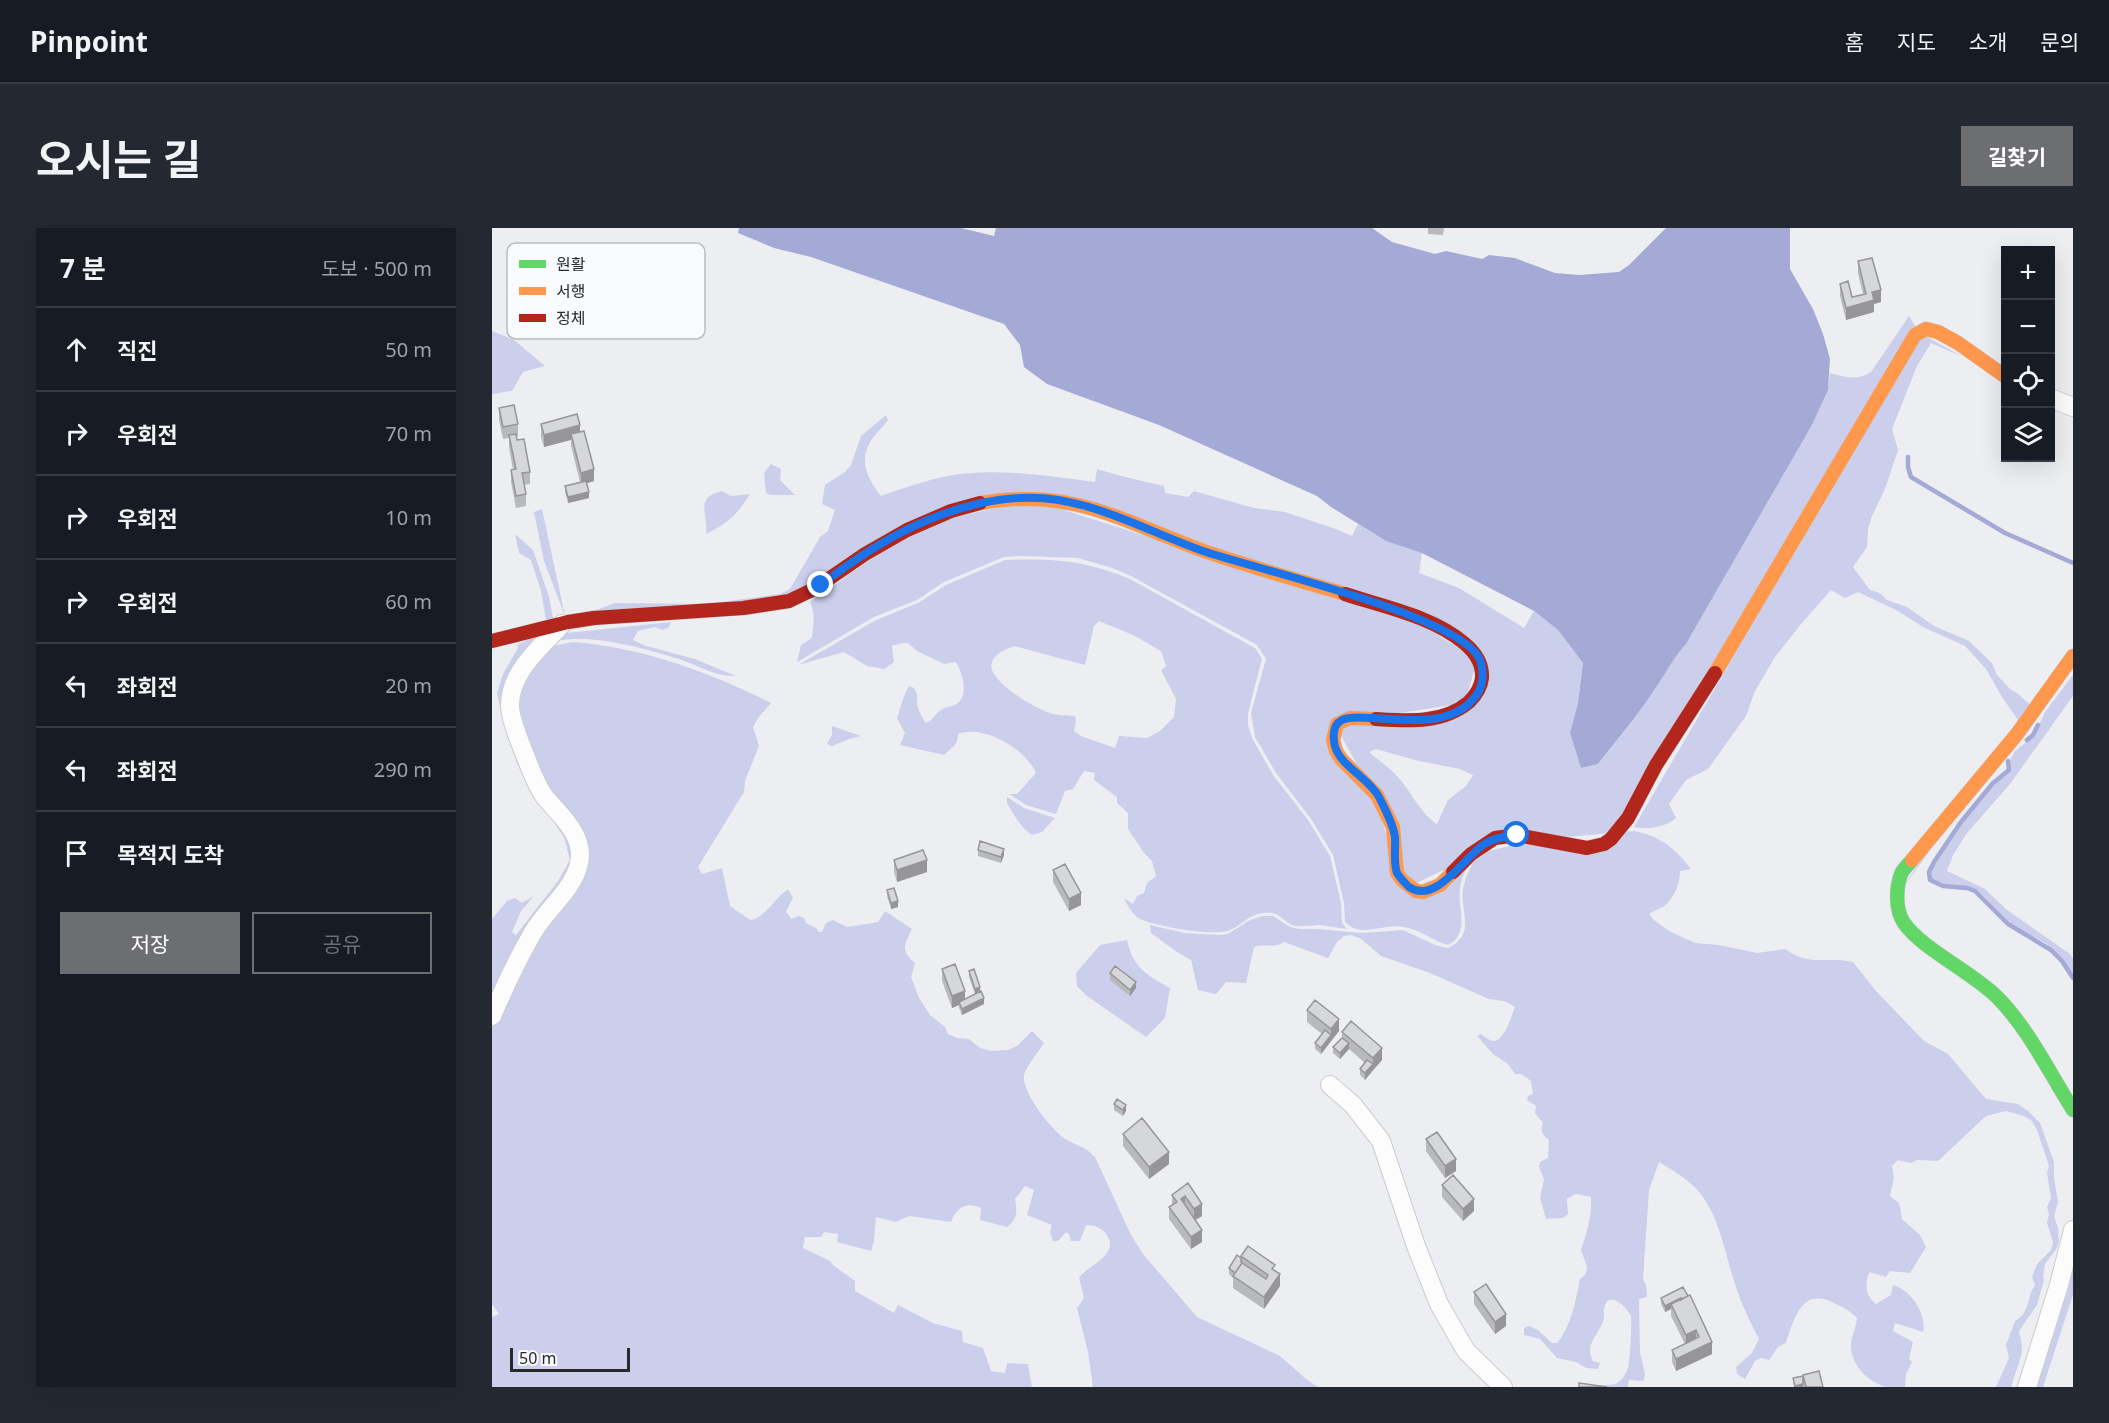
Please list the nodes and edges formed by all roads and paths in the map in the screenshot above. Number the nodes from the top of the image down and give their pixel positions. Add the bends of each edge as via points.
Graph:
1 (2001, 373) edge
2 (2055, 400) edge
3 (2073, 407) edge
4 (563, 622) junction
5 (492, 641) edge
6 (2073, 656) edge
7 (492, 1016) edge
8 (1330, 1085) dead end
9 (2073, 1110) edge
10 (2073, 1230) edge
11 (1503, 1387) edge
12 (2027, 1387) edge

1 - 4 street via 1943,334 1926,329 1915,335 1619,830 1604,844 1587,848 1517,835 1495,838 1471,854 1440,885 1423,892 1408,886 1397,873 1393,827 1372,786 1341,759 1333,740 1334,730 1350,718 1429,720 1458,711 1473,699 1482,683 1482,667 1474,651 1456,636 1417,618 1207,552 1106,512 1065,501 1032,498 985,502 919,523 790,601
2 - 3 street
4 - 5 street
4 - 7 street via 526,663 514,685 510,705 515,730 539,786 579,844 579,863 570,883 531,936
6 - 9 street via 2017,734 1901,873 1897,899 1904,923 1913,933 2007,1008
8 - 11 street via 1353,1105 1381,1141 1439,1304 1466,1351
10 - 12 street

